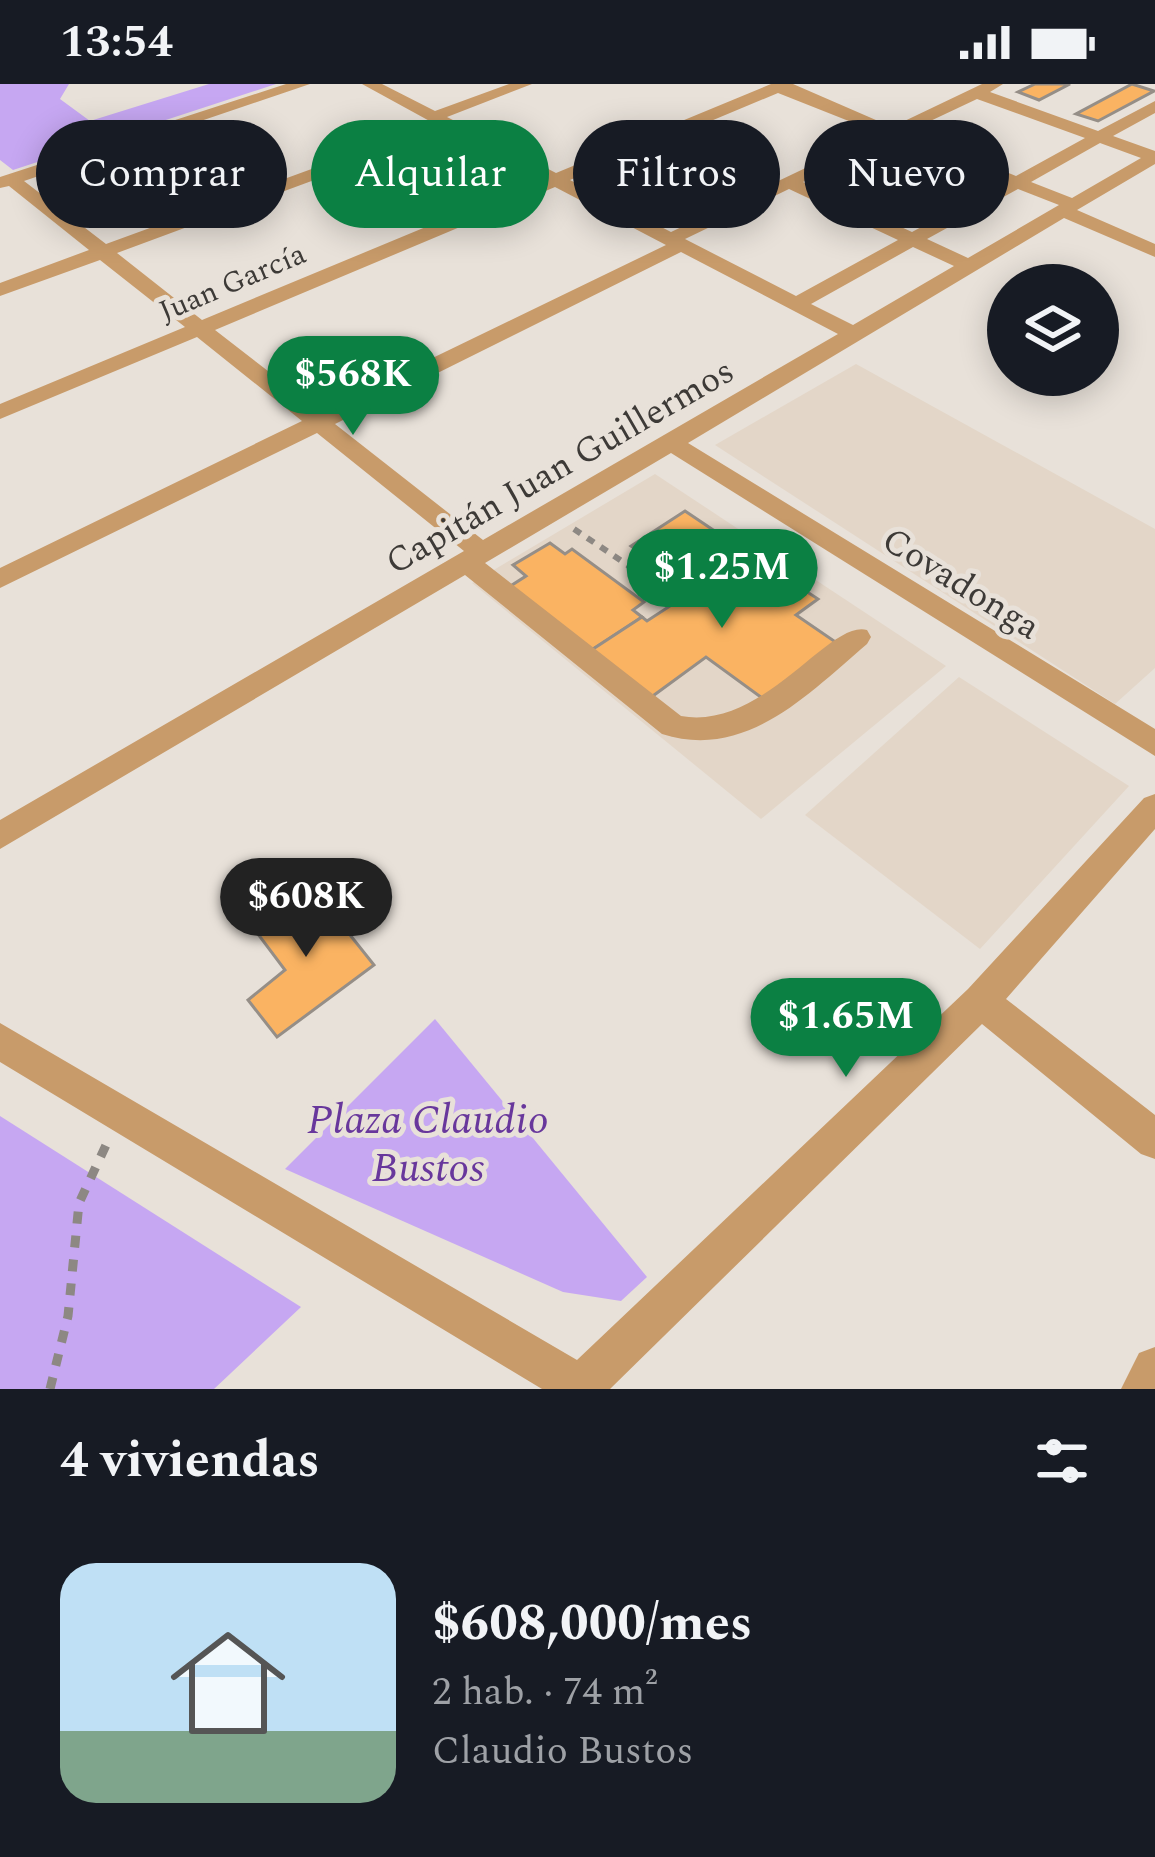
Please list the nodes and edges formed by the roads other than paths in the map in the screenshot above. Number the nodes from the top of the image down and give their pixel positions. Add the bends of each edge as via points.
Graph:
1 (302, 84) edge
2 (370, 84) edge
3 (524, 84) edge
4 (995, 84) edge
5 (781, 86) edge
6 (976, 92) junction
7 (1155, 106) edge
8 (438, 120) edge
9 (442, 120) edge
10 (862, 120) edge
11 (919, 120) edge
12 (1099, 137) junction
13 (1155, 157) edge
14 (311, 171) edge
15 (804, 176) edge
16 (549, 178) edge
17 (1009, 179) edge
18 (5, 181) edge
19 (554, 181) junction
20 (1017, 182) junction
21 (790, 183) junction
22 (1068, 208) junction
23 (912, 240) junction
24 (676, 242) junction
25 (1155, 251) edge
26 (103, 252) junction
27 (969, 266) junction
28 (0, 290) edge
29 (796, 304) junction
30 (200, 329) junction
31 (854, 334) junction
32 (0, 412) edge
33 (318, 423) junction
34 (670, 442) junction
35 (474, 557) junction
36 (0, 579) edge
37 (857, 637) dead end
38 (1155, 744) edge
39 (1155, 807) edge
40 (0, 836) edge
41 (981, 1001) junction
42 (0, 1040) edge
43 (1155, 1140) edge
44 (1155, 1370) edge
45 (581, 1388) edge
46 (1143, 1389) edge

1 - 18 street
2 - 8 street
3 - 9 street
4 - 6 street
5 - 10 street
5 - 19 street, Juan García
6 - 11 street
6 - 12 street
7 - 12 street
12 - 13 street
12 - 20 street
13 - 22 street, Capitán Juan Guillermos
14 - 26 street
15 - 21 street
16 - 19 street
17 - 20 street
18 - 26 street
19 - 24 street
19 - 30 street, Juan García
20 - 22 street
20 - 23 street
21 - 23 street
21 - 24 street
22 - 25 street
22 - 27 street, Capitán Juan Guillermos
23 - 27 street
23 - 29 street
24 - 29 street
24 - 33 street
26 - 28 street
26 - 30 street
27 - 31 street, Capitán Juan Guillermos
29 - 31 street
30 - 32 street, Juan García
30 - 33 street
31 - 34 street, Capitán Juan Guillermos
33 - 35 street
33 - 36 street
34 - 35 street, Capitán Juan Guillermos
34 - 38 street, Covadonga
35 - 37 street via 673,726 697,734 756,717
35 - 40 street, Capitán Juan Guillermos
39 - 41 street
41 - 43 street
41 - 45 street
42 - 45 street
44 - 46 street

